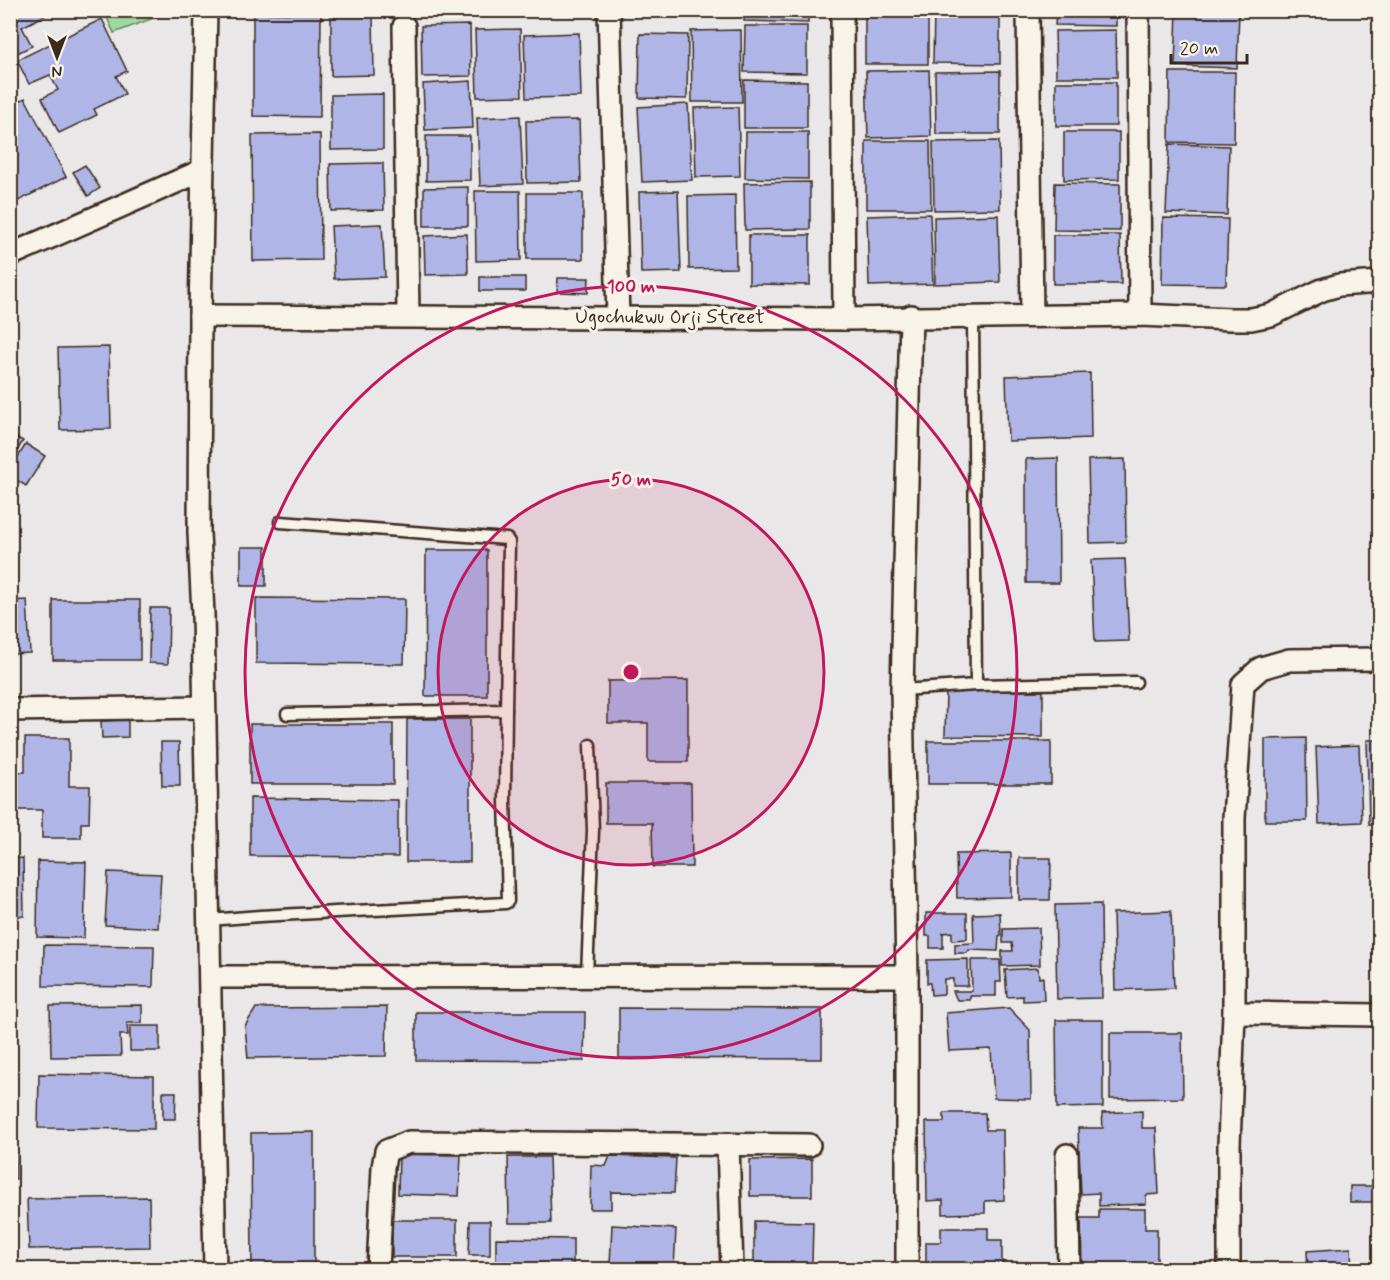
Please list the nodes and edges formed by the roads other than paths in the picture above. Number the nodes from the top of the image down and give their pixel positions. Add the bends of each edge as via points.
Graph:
1 (206, 10) edge
2 (609, 10) edge
3 (842, 10) edge
4 (1028, 10) edge
5 (1138, 10) edge
6 (404, 26) dead end
7 (201, 171) junction
8 (10, 255) edge
9 (1380, 282) edge
10 (1032, 315) junction
11 (1140, 315) junction
12 (200, 316) junction
13 (408, 316) junction
14 (911, 316) junction
15 (974, 316) junction
16 (618, 317) junction
17 (844, 319) junction
18 (280, 522) dead end
19 (1380, 659) edge
20 (1136, 682) dead end
21 (976, 685) junction
22 (902, 690) junction
23 (204, 707) junction
24 (10, 710) edge
25 (506, 710) junction
26 (287, 714) dead end
27 (590, 745) dead end
28 (209, 920) junction
29 (587, 975) junction
30 (907, 976) junction
31 (210, 977) junction
32 (1234, 1013) junction
33 (1380, 1015) edge
34 (728, 1144) junction
35 (809, 1145) dead end
36 (1067, 1155) dead end
37 (215, 1269) edge
38 (378, 1269) edge
39 (732, 1269) edge
40 (907, 1269) edge
41 (1069, 1269) edge
42 (1230, 1269) edge

1 - 7 street
2 - 16 street
3 - 17 street
4 - 10 street
5 - 11 street
6 - 13 street
7 - 8 street
7 - 12 street
9 - 11 street, Ugochukwu Orji Street via 1339,285 1271,315 1251,319
10 - 11 street, Ugochukwu Orji Street
10 - 15 street, Ugochukwu Orji Street
12 - 13 street, Ugochukwu Orji Street
12 - 23 street via 199,533
13 - 16 street, Ugochukwu Orji Street
14 - 15 street, Ugochukwu Orji Street
14 - 17 street, Ugochukwu Orji Street
14 - 22 street
15 - 21 lane
16 - 17 street, Ugochukwu Orji Street
18 - 25 lane via 507,539
19 - 32 street via 1289,660 1261,668 1243,684 1234,818
20 - 21 lane
21 - 22 lane
22 - 30 street
23 - 24 street
23 - 28 street
25 - 26 lane
25 - 28 lane via 506,903
27 - 29 lane via 592,830
28 - 31 street
29 - 30 street
29 - 31 street
30 - 40 street
31 - 37 street
32 - 33 street
32 - 42 street
34 - 35 street
34 - 38 street via 409,1142 386,1151
34 - 39 street
36 - 41 street

